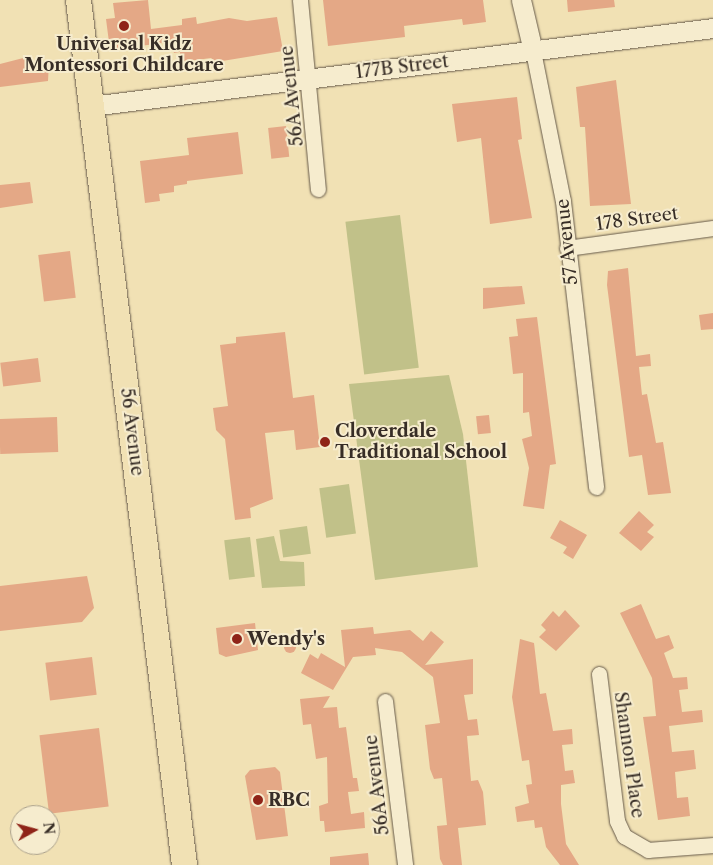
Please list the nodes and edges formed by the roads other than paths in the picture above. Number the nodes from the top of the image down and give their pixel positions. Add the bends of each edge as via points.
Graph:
1 (78, 0) edge
2 (300, 0) edge
3 (521, 0) edge
4 (713, 28) edge
5 (533, 51) junction
6 (310, 79) junction
7 (91, 106) junction
8 (318, 189) dead end
9 (713, 228) edge
10 (567, 248) junction
11 (596, 487) dead end
12 (599, 674) dead end
13 (385, 701) dead end
14 (713, 845) edge
15 (184, 865) edge
16 (405, 865) edge

1 - 7 highway, 56 Avenue
2 - 6 street, 56A Avenue
3 - 5 street, 57 Avenue
4 - 5 street, 177B Street
5 - 6 street, 177B Street
5 - 10 street, 57 Avenue via 543,84
6 - 7 street, 177B Street
6 - 8 street, 56A Avenue
7 - 15 highway, 56 Avenue
9 - 10 street, 178 Street
10 - 11 street, 57 Avenue
12 - 14 street, Shannon Place via 617,821 624,836 648,850
13 - 16 street, 56A Avenue

